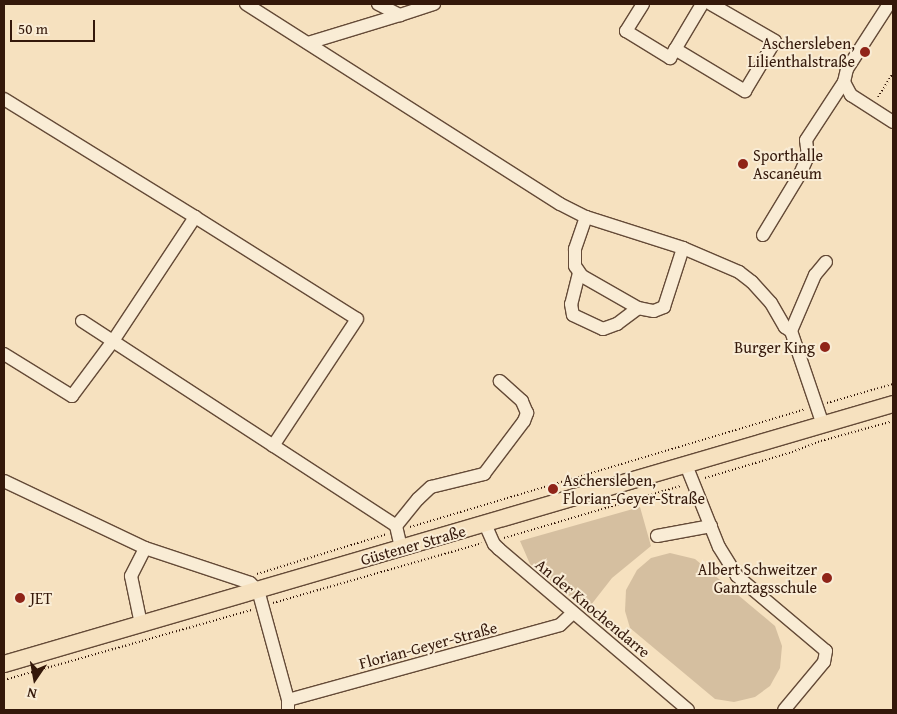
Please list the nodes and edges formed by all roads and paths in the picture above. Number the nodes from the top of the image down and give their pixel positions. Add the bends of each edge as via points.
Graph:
1 (246, 4) edge
2 (378, 4) edge
3 (434, 4) edge
4 (642, 4) edge
5 (702, 4) edge
6 (711, 4) edge
7 (889, 4) edge
8 (400, 15) junction
9 (308, 43) junction
10 (675, 49) junction
11 (893, 73) edge
12 (844, 82) junction
13 (4, 99) edge
14 (871, 108) junction
15 (893, 122) edge
16 (195, 217) junction
17 (586, 217) junction
18 (762, 235) dead end
19 (683, 248) junction
20 (826, 262) dead end
21 (580, 273) junction
22 (638, 308) junction
23 (82, 321) dead end
24 (791, 331) junction
25 (113, 341) junction
26 (4, 354) edge
27 (500, 381) dead end
28 (893, 384) edge
29 (893, 404) edge
30 (817, 406) junction
31 (893, 421) edge
32 (823, 425) junction
33 (273, 446) junction
34 (686, 465) junction
35 (4, 481) edge
36 (692, 482) junction
37 (485, 524) junction
38 (711, 526) junction
39 (396, 529) junction
40 (657, 536) dead end
41 (492, 541) junction
42 (146, 548) junction
43 (401, 548) junction
44 (243, 579) junction
45 (258, 590) junction
46 (262, 606) junction
47 (573, 613) junction
48 (141, 624) junction
49 (4, 664) edge
50 (4, 680) edge
51 (288, 705) edge
52 (688, 710) edge
53 (784, 710) edge

1 - 9 street
2 - 8 street
3 - 8 street
4 - 10 street via 626,31 670,58
5 - 10 street
6 - 10 street via 775,42 745,91
7 - 12 street via 847,70
8 - 9 street
9 - 17 street via 560,204
11 - 14 path
12 - 14 street via 851,95
12 - 18 street via 806,140 808,156 800,174
13 - 16 street
14 - 15 street
16 - 25 street
16 - 33 street via 357,319
17 - 19 street
17 - 21 street via 575,249 575,266
19 - 22 street via 664,307 654,311
19 - 24 street via 739,272 771,303 785,327
20 - 24 street via 815,275
21 - 22 street
21 - 22 street via 571,304 573,315 602,329 617,324
23 - 25 street
24 - 30 street
25 - 26 street via 72,396
25 - 33 street
27 - 39 street via 522,401 527,413 524,421 484,474 432,487 418,499
28 - 30 path
29 - 32 main road, Güstener Straße
30 - 32 street
30 - 39 path
31 - 36 path
32 - 34 main road, Güstener Straße
33 - 39 street
34 - 36 street
34 - 37 main road, Güstener Straße
35 - 42 street
36 - 38 street
36 - 41 path
37 - 41 street, An der Knochendarre
37 - 43 main road, Güstener Straße
38 - 40 street
38 - 53 street via 719,547 737,576 826,651 824,662
39 - 43 street
39 - 44 path
41 - 46 path
41 - 47 street, An der Knochendarre
42 - 44 street
42 - 48 street via 131,576
43 - 45 main road, Güstener Straße
44 - 45 street
45 - 46 street, Florian-Geyer-Straße
45 - 48 main road, Güstener Straße
46 - 50 path
46 - 51 street, Florian-Geyer-Straße
47 - 51 street, Florian-Geyer-Straße via 560,625
47 - 52 street, An der Knochendarre
48 - 49 main road, Güstener Straße

